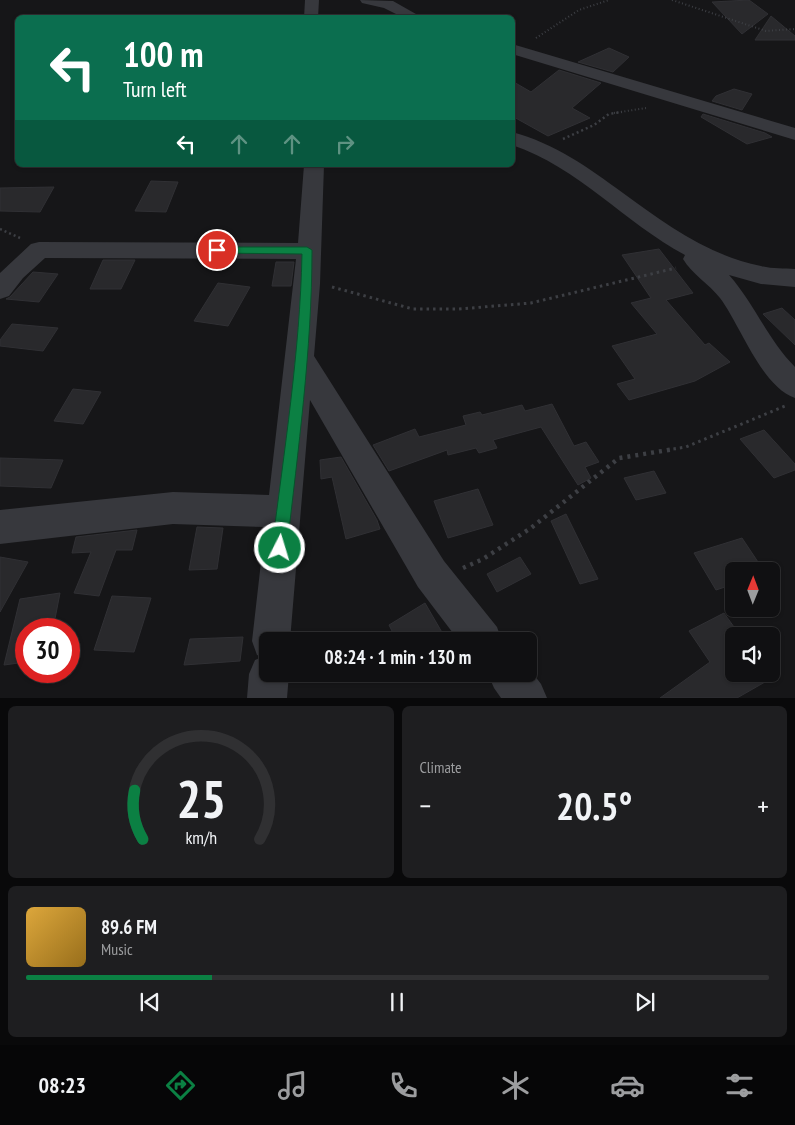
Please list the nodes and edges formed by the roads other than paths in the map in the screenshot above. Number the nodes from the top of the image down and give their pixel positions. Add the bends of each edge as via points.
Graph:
1 (312, 0) edge
2 (367, 0) edge
3 (311, 15) edge
4 (410, 15) edge
5 (515, 50) edge
6 (795, 134) edge
7 (515, 139) edge
8 (314, 167) edge
9 (668, 234) junction
10 (307, 250) junction
11 (795, 278) edge
12 (0, 290) edge
13 (299, 356) junction
14 (791, 396) edge
15 (283, 510) junction
16 (0, 527) edge
17 (273, 632) edge
18 (476, 632) edge
19 (268, 682) edge
20 (514, 682) edge
21 (266, 698) edge
22 (527, 698) edge

1 - 3 street
2 - 4 street via 388,4
5 - 6 street
7 - 9 street via 577,168
8 - 10 street
9 - 11 street via 723,263 761,275
9 - 14 street via 718,279 741,306
10 - 12 street via 39,250 14,272
10 - 13 street via 307,284
13 - 15 street
13 - 18 street via 431,574
15 - 16 street via 173,508
15 - 17 street
19 - 21 street
20 - 22 street

